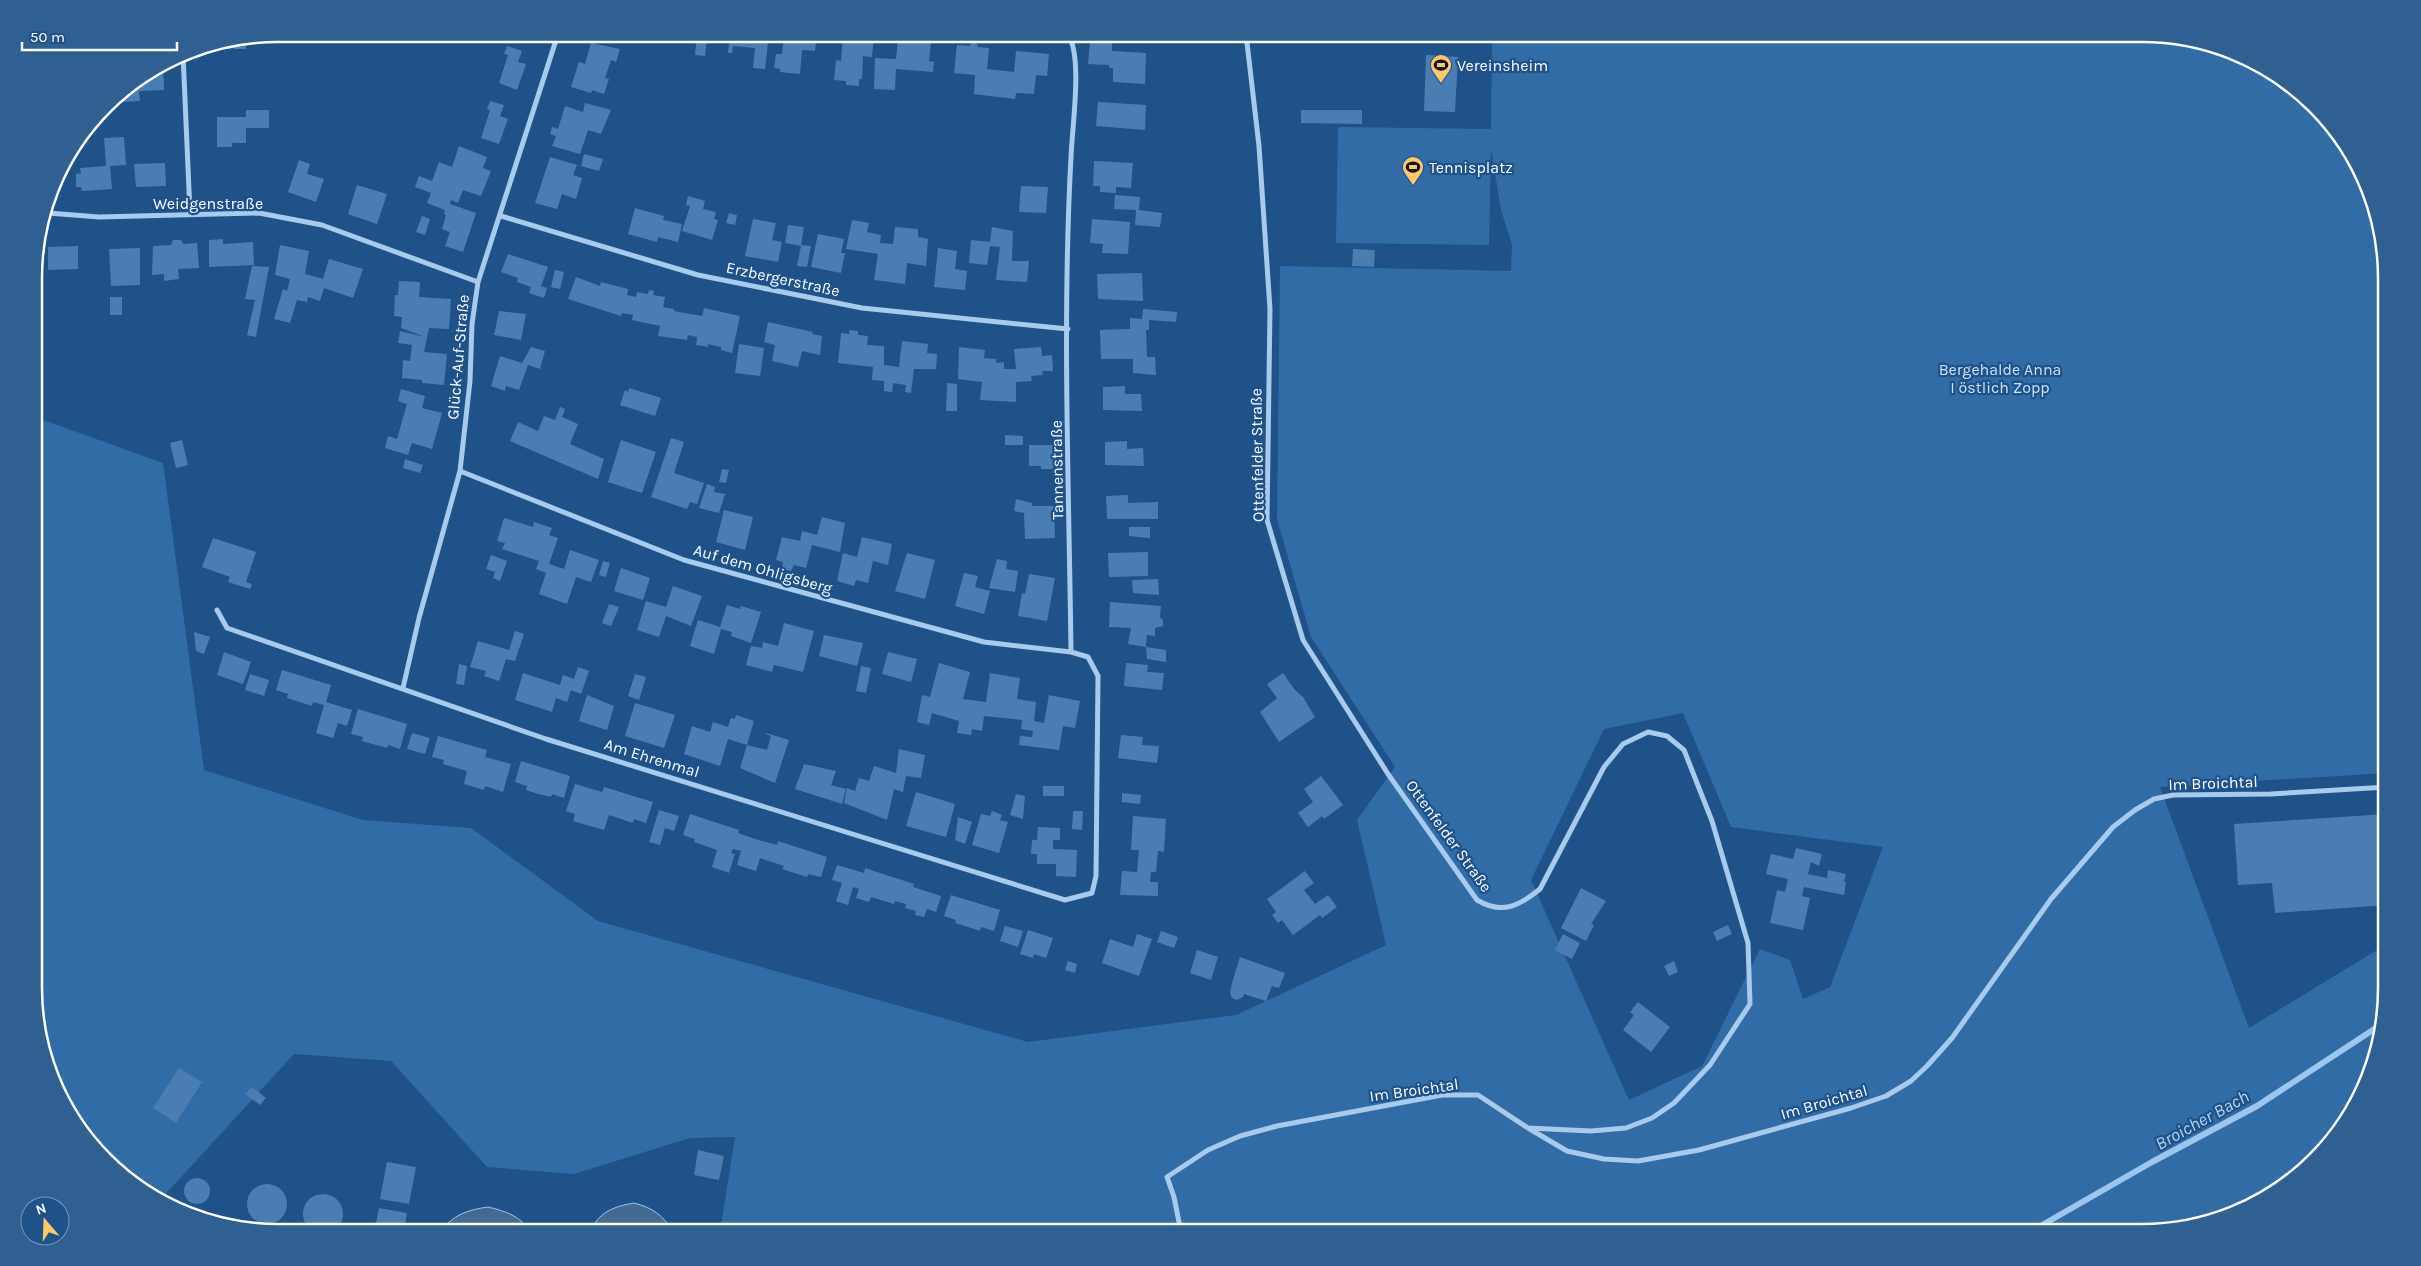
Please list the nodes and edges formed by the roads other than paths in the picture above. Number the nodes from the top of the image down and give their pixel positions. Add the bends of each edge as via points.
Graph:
1 (555, 42) edge
2 (1072, 42) edge
3 (1247, 42) edge
4 (183, 62) edge
5 (52, 213) edge
6 (190, 213) junction
7 (501, 216) junction
8 (478, 282) junction
9 (1068, 329) junction
10 (460, 471) junction
11 (217, 610) dead end
12 (1071, 652) junction
13 (403, 688) junction
14 (2378, 787) edge
15 (1528, 1128) junction
16 (1179, 1224) edge

1 - 7 street, Glück-Auf-Straße
2 - 9 street, Tannenstraße via 1076,62
3 - 15 street, Ottenfelder Straße via 1259,146 1270,309 1267,520 1302,640 1396,786 1477,900 1490,908 1506,908 1525,902 1540,889 1604,766 1623,744 1648,732 1667,736 1684,750 1712,821 1748,943 1750,1004 1710,1065 1674,1103 1652,1118 1626,1128
4 - 6 street
5 - 6 street, Weidgenstraße via 100,217
6 - 8 street, Weidgenstraße via 259,213 322,226
7 - 8 street, Glück-Auf-Straße
7 - 9 street, Erzbergerstraße via 698,275 862,308
8 - 10 street, Glück-Auf-Straße
9 - 12 street, Tannenstraße
10 - 12 street, Auf dem Ohligsberg via 684,560 984,642
10 - 13 street, Glück-Auf-Straße
11 - 13 street, Am Ehrenmal via 227,628
12 - 13 street, Am Ehrenmal via 1088,658 1098,676 1096,876 1092,893 1064,900 546,739
14 - 15 street, Im Broichtal via 2271,794 2173,795 2154,799 2135,810 2113,827 2051,899 1952,1038 1910,1082 1886,1096 1699,1150 1638,1162 1604,1160 1567,1151
15 - 16 street, Im Broichtal via 1478,1095 1442,1095 1302,1120 1240,1136 1208,1150 1167,1177

